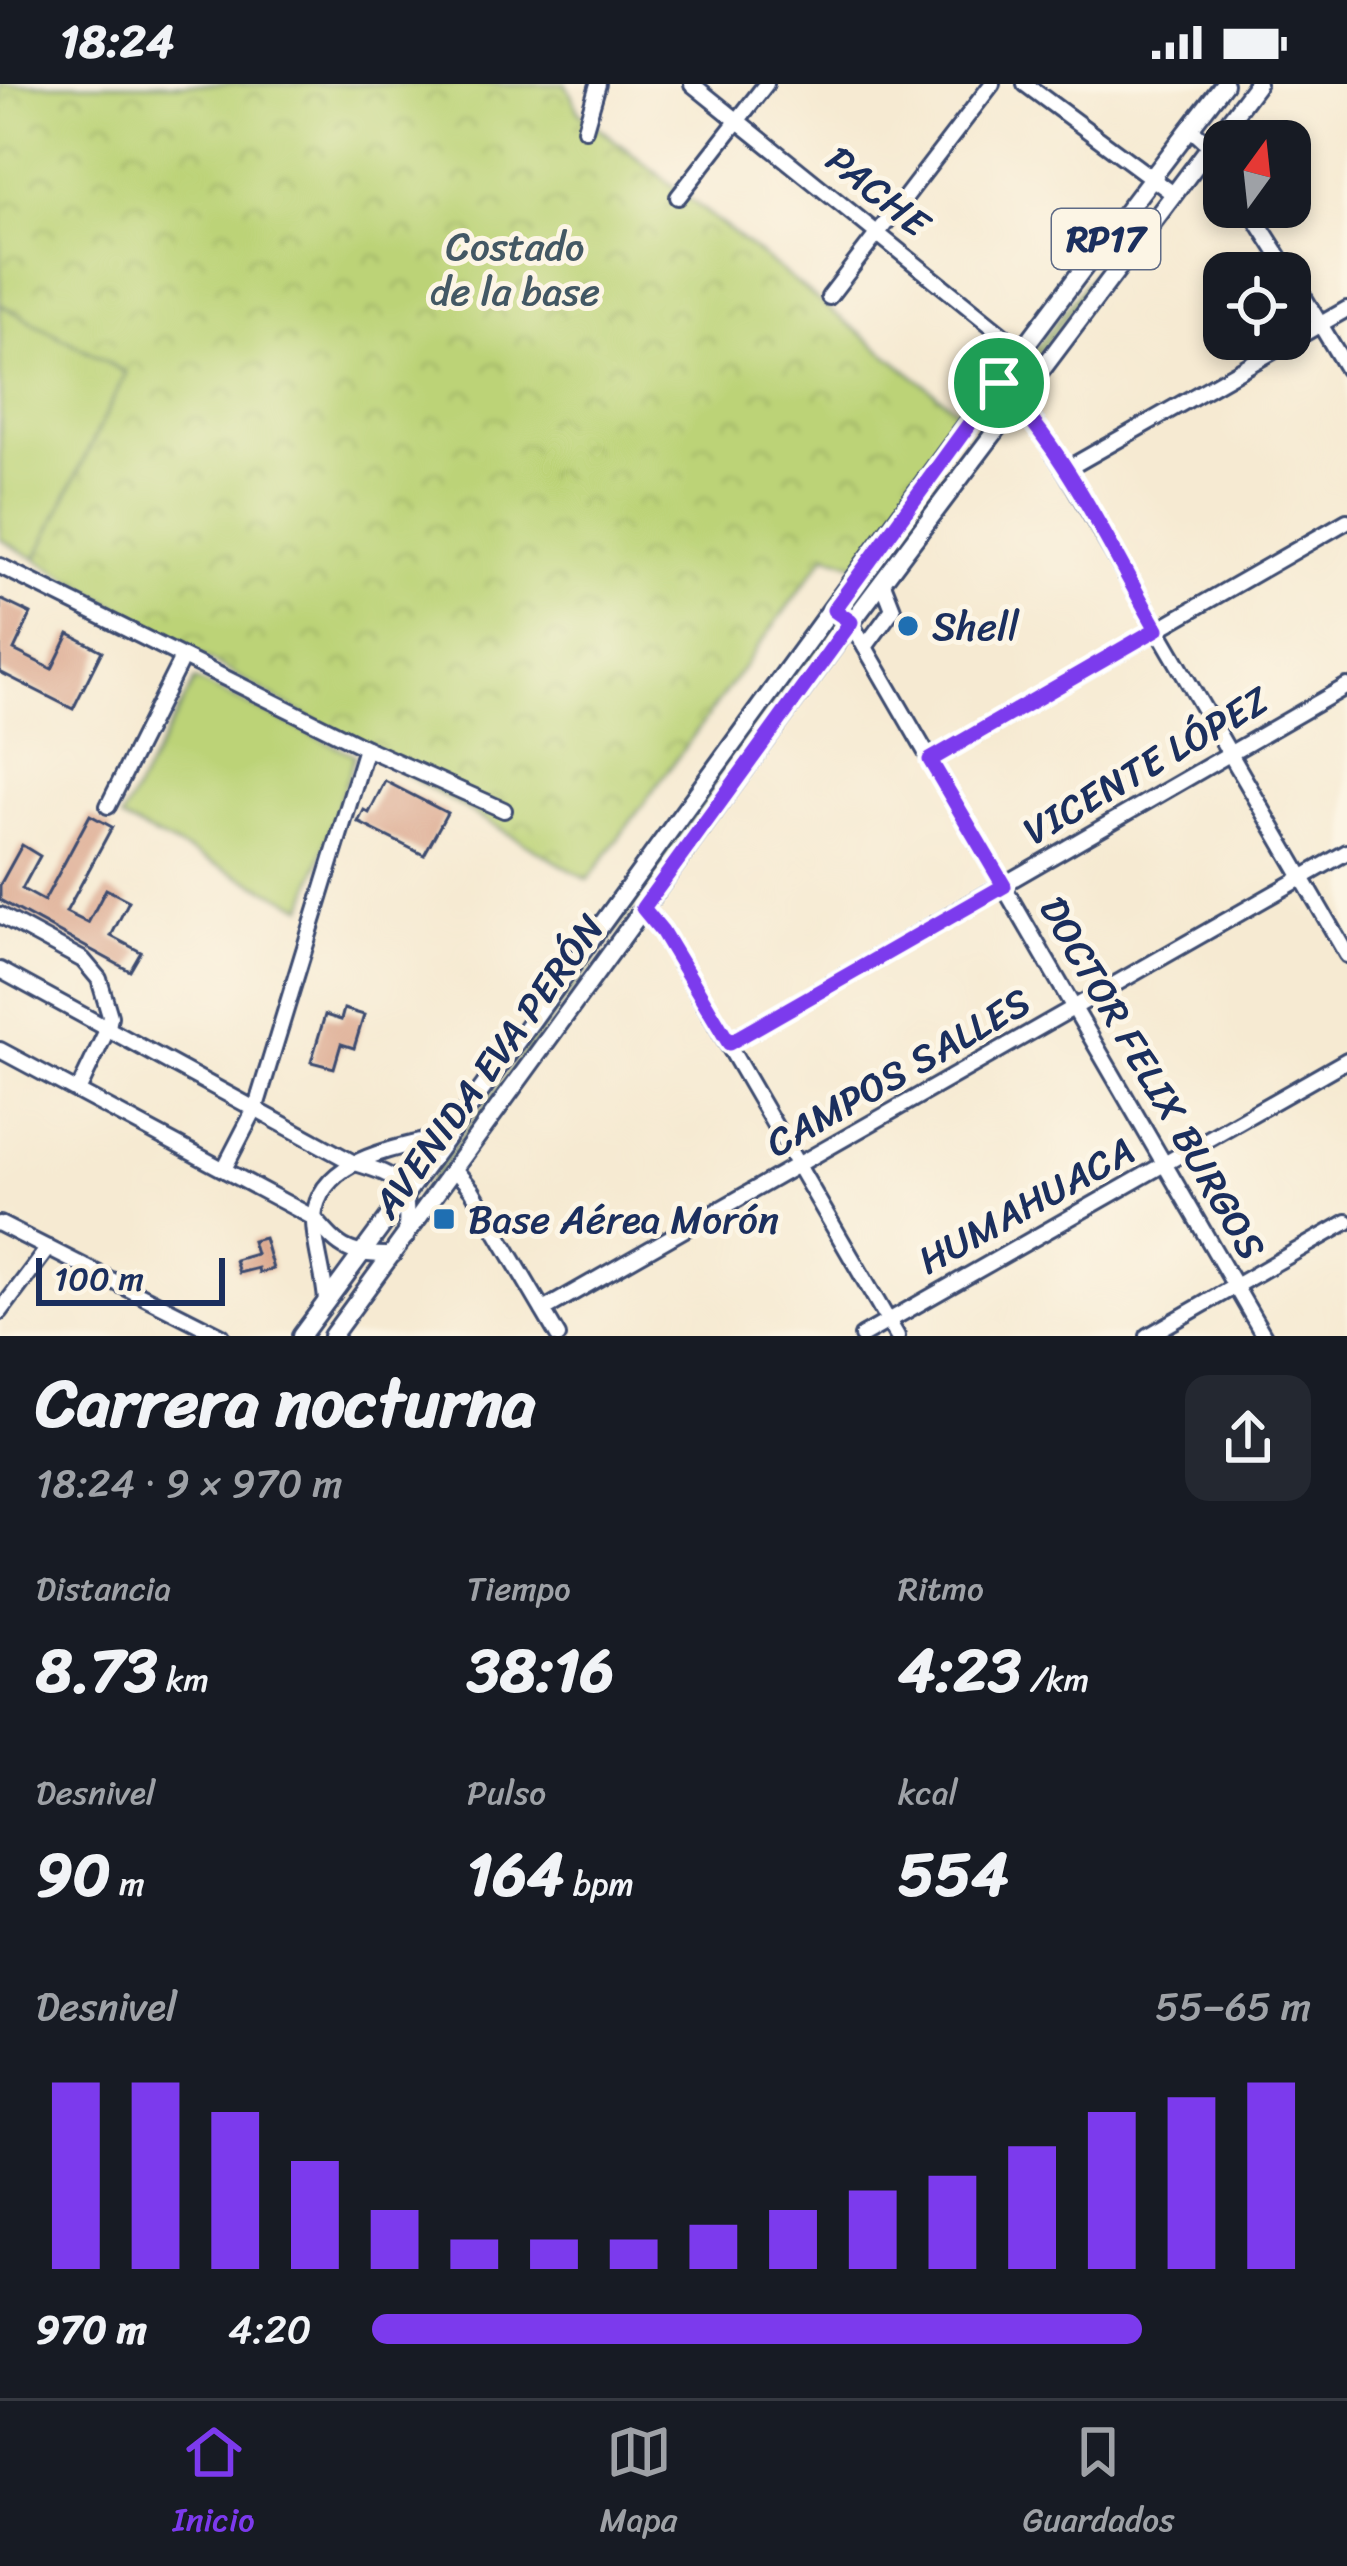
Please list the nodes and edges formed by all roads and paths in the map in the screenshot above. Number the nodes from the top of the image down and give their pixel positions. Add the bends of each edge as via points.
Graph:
1 (598, 84) edge
2 (692, 84) edge
3 (766, 84) edge
4 (992, 84) edge
5 (1025, 84) edge
6 (1223, 84) edge
7 (1257, 84) edge
8 (738, 120) junction
9 (1229, 120) edge
10 (1190, 128) junction
11 (585, 129) dead end
12 (1203, 140) edge
13 (1203, 153) edge
14 (1152, 178) junction
15 (1172, 193) junction
16 (678, 197) dead end
17 (876, 232) junction
18 (829, 297) dead end
19 (1311, 307) edge
20 (1347, 308) edge
21 (1321, 323) junction
22 (1023, 351) junction
23 (1347, 369) edge
24 (999, 383) junction
25 (1017, 402) junction
26 (1066, 470) junction
27 (1347, 520) edge
28 (0, 566) edge
29 (883, 581) junction
30 (834, 610) junction
31 (851, 622) junction
32 (1157, 629) junction
33 (865, 647) junction
34 (182, 658) junction
35 (1347, 686) edge
36 (366, 748) junction
37 (1228, 754) junction
38 (930, 760) junction
39 (108, 806) dead end
40 (505, 810) dead end
41 (1347, 852) edge
42 (1301, 878) junction
43 (1004, 886) junction
44 (643, 908) junction
45 (0, 915) edge
46 (1347, 955) edge
47 (0, 970) edge
48 (1076, 1008) junction
49 (108, 1028) junction
50 (729, 1043) junction
51 (0, 1050) edge
52 (1347, 1060) edge
53 (78, 1091) junction
54 (256, 1107) junction
55 (453, 1133) junction
56 (352, 1162) junction
57 (1165, 1165) junction
58 (224, 1168) junction
59 (798, 1168) junction
60 (455, 1169) junction
61 (408, 1196) junction
62 (314, 1218) junction
63 (1347, 1222) edge
64 (0, 1224) edge
65 (406, 1237) junction
66 (48, 1248) junction
67 (362, 1254) junction
68 (393, 1255) junction
69 (1235, 1286) junction
70 (326, 1302) junction
71 (543, 1310) junction
72 (0, 1312) edge
73 (889, 1321) junction
74 (222, 1336) edge
75 (301, 1336) edge
76 (332, 1336) edge
77 (558, 1336) edge
78 (862, 1336) edge
79 (897, 1336) edge
80 (1148, 1336) edge
81 (1264, 1336) edge

1 - 11 street
2 - 8 street, PACHE
3 - 8 street
4 - 17 street
5 - 14 street
6 - 10 main road, AVENIDA EVA PERÓN / RP17
7 - 9 main road, AVENIDA EVA PERÓN / RP17
8 - 16 street
8 - 17 street, PACHE
10 - 12 street
10 - 14 main road, AVENIDA EVA PERÓN / RP17
13 - 15 main road, AVENIDA EVA PERÓN / RP17
14 - 15 street
14 - 22 main road, AVENIDA EVA PERÓN / RP17
15 - 25 main road, AVENIDA EVA PERÓN / RP17
17 - 18 street
17 - 22 street, PACHE
19 - 21 street
20 - 21 street
21 - 23 street
21 - 26 street
22 - 24 main road, AVENIDA EVA PERÓN / RP17
24 - 25 street
24 - 30 main road, AVENIDA EVA PERÓN / RP17
25 - 26 street
25 - 29 main road, AVENIDA EVA PERÓN / RP17
26 - 32 street
27 - 32 street
28 - 34 street
29 - 31 main road, AVENIDA EVA PERÓN / RP17
29 - 33 street via 893,609
30 - 31 street, DOCTOR FELIX BURGOS
30 - 55 main road, AVENIDA EVA PERÓN / RP17
31 - 33 street, DOCTOR FELIX BURGOS
31 - 44 main road, AVENIDA EVA PERÓN / RP17
32 - 37 street
32 - 38 street
33 - 38 street, DOCTOR FELIX BURGOS
34 - 36 street
34 - 39 street
35 - 37 street, VICENTE LÓPEZ
36 - 40 street
36 - 54 street
37 - 42 street
37 - 43 street, VICENTE LÓPEZ
38 - 43 street, DOCTOR FELIX BURGOS
41 - 42 street, CAMPOS SALLES
42 - 46 street
42 - 48 street, CAMPOS SALLES
43 - 48 street, DOCTOR FELIX BURGOS
43 - 50 street, VICENTE LÓPEZ
44 - 50 street
44 - 60 main road, AVENIDA EVA PERÓN / RP17
45 - 49 street via 94,969
47 - 49 street
48 - 57 street, DOCTOR FELIX BURGOS
48 - 59 street, CAMPOS SALLES
49 - 53 street
49 - 54 street
50 - 59 street
51 - 53 street
52 - 57 street, HUMAHUACA
53 - 58 street
54 - 56 street
54 - 58 street
55 - 56 street
55 - 61 main road, AVENIDA EVA PERÓN / RP17
56 - 61 street via 392,1174
56 - 62 street via 326,1187
57 - 69 street, DOCTOR FELIX BURGOS
57 - 73 street, HUMAHUACA
58 - 62 street
59 - 71 street, CAMPOS SALLES
59 - 73 street
60 - 65 main road, AVENIDA EVA PERÓN / RP17
60 - 71 street
61 - 65 street
61 - 67 main road, AVENIDA EVA PERÓN / RP17
62 - 67 street via 338,1246
62 - 70 street
63 - 69 street
64 - 66 street
65 - 68 main road, AVENIDA EVA PERÓN / RP17
66 - 72 street
66 - 74 street
67 - 68 street
67 - 70 main road, AVENIDA EVA PERÓN / RP17
68 - 76 main road, AVENIDA EVA PERÓN / RP17
69 - 80 street
69 - 81 street, DOCTOR FELIX BURGOS
70 - 75 main road, AVENIDA EVA PERÓN / RP17
71 - 77 street
73 - 78 street, HUMAHUACA
73 - 79 street

